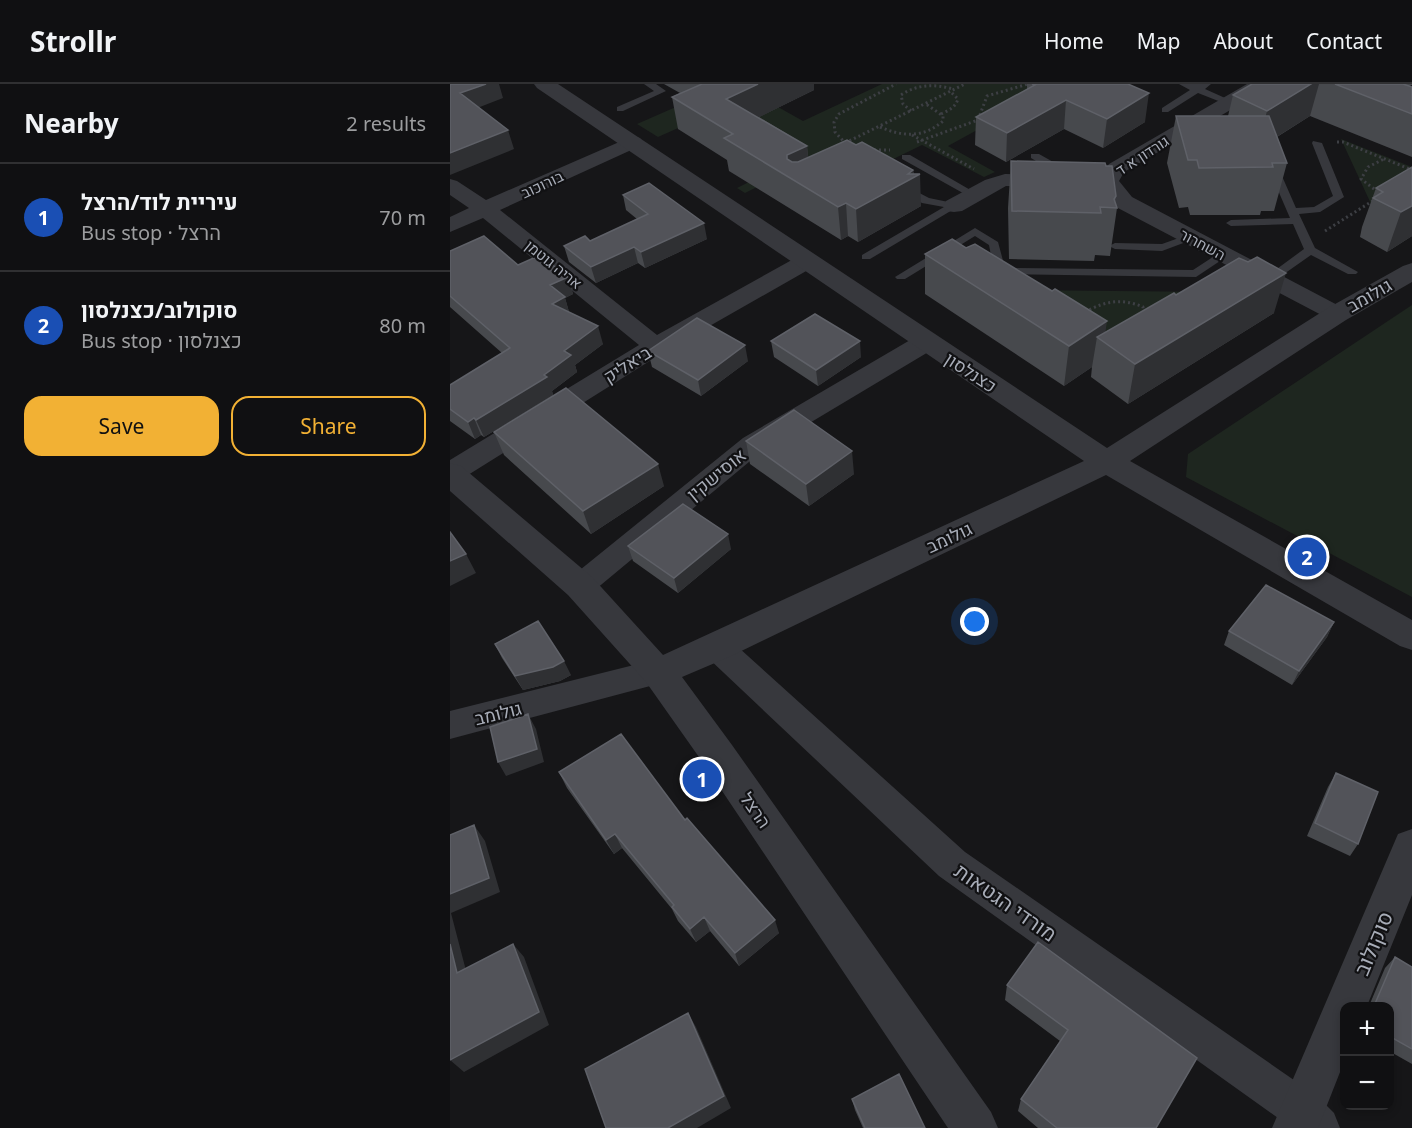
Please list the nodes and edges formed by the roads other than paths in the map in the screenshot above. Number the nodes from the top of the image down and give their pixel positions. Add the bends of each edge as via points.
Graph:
1 (544, 84) edge
2 (649, 84) edge
3 (1184, 84) edge
4 (1261, 85) edge
5 (1202, 87) edge
6 (1229, 102) junction
7 (620, 109) dead end
8 (1165, 110) dead end
9 (633, 142) junction
10 (1317, 143) road end
11 (1035, 156) dead end
12 (906, 157) dead end
13 (1269, 158) edge
14 (1054, 180) junction
15 (1108, 181) junction
16 (896, 184) edge
17 (450, 185) edge
18 (974, 195) junction
19 (954, 206) junction
20 (486, 210) junction
21 (1295, 216) junction
22 (1231, 223) dead end
23 (450, 225) edge
24 (1190, 237) junction
25 (1115, 246) edge
26 (1308, 247) junction
27 (1223, 255) junction
28 (866, 257) dead end
29 (807, 261) junction
30 (1352, 272) dead end
31 (1412, 272) edge
32 (901, 277) dead end
33 (1270, 279) junction
34 (1336, 314) junction
35 (926, 342) junction
36 (656, 346) junction
37 (1159, 428) junction
38 (1107, 462) junction
39 (450, 474) edge
40 (1180, 503) junction
41 (580, 586) junction
42 (1412, 636) edge
43 (717, 647) junction
44 (658, 672) junction
45 (450, 725) edge
46 (1412, 847) edge
47 (1348, 1002) edge
48 (1340, 1023) edge
49 (1306, 1122) edge
50 (975, 1128) edge

1 - 9 street, כצנלסון
2 - 7 lane via 661,91
3 - 5 lane
4 - 6 street, גורדון א ד
5 - 6 lane
5 - 8 lane
6 - 15 street, גורדון א ד via 1173,143 1116,168
9 - 20 street, בורוכוב
9 - 29 street, כצנלסון
10 - 21 lane via 1339,197
11 - 14 lane via 1052,165
12 - 18 lane
13 - 21 lane
14 - 15 street, גורדון א ד
14 - 18 street, גורדון א ד via 1012,179
15 - 24 street, השחרור via 1124,202
16 - 19 lane via 926,201
17 - 20 street, אריה גוטמן
18 - 19 street, גורדון א ד
19 - 28 lane
20 - 23 street, בורוכוב
20 - 36 street, אריה גוטמן
21 - 22 lane
21 - 26 lane
24 - 25 lane via 1158,248
24 - 27 street, השחרור
26 - 30 lane
26 - 33 lane
27 - 32 lane via 1196,273 1000,271 994,244 975,231
27 - 33 street, השחרור
29 - 35 street, כצנלסון
29 - 36 street, ביאליק
31 - 34 street, גולומב
33 - 34 street, השחרור
34 - 37 street, גולומב
35 - 38 street, כצנלסון
35 - 41 street, אוסישקין via 752,445
36 - 39 street, ביאליק
37 - 38 street, גולומב
37 - 40 street via 1153,441 1153,465
38 - 40 street, כצנלסון
38 - 43 street, גולומב
39 - 41 street, הרצל
40 - 42 street, כצנלסון
41 - 44 street, הרצל
43 - 44 street, גולומב
43 - 49 street, מורדי הגטאות via 952,864
44 - 45 street, גולומב
44 - 50 street, הרצל
46 - 47 street, סוקולוב
48 - 49 street

